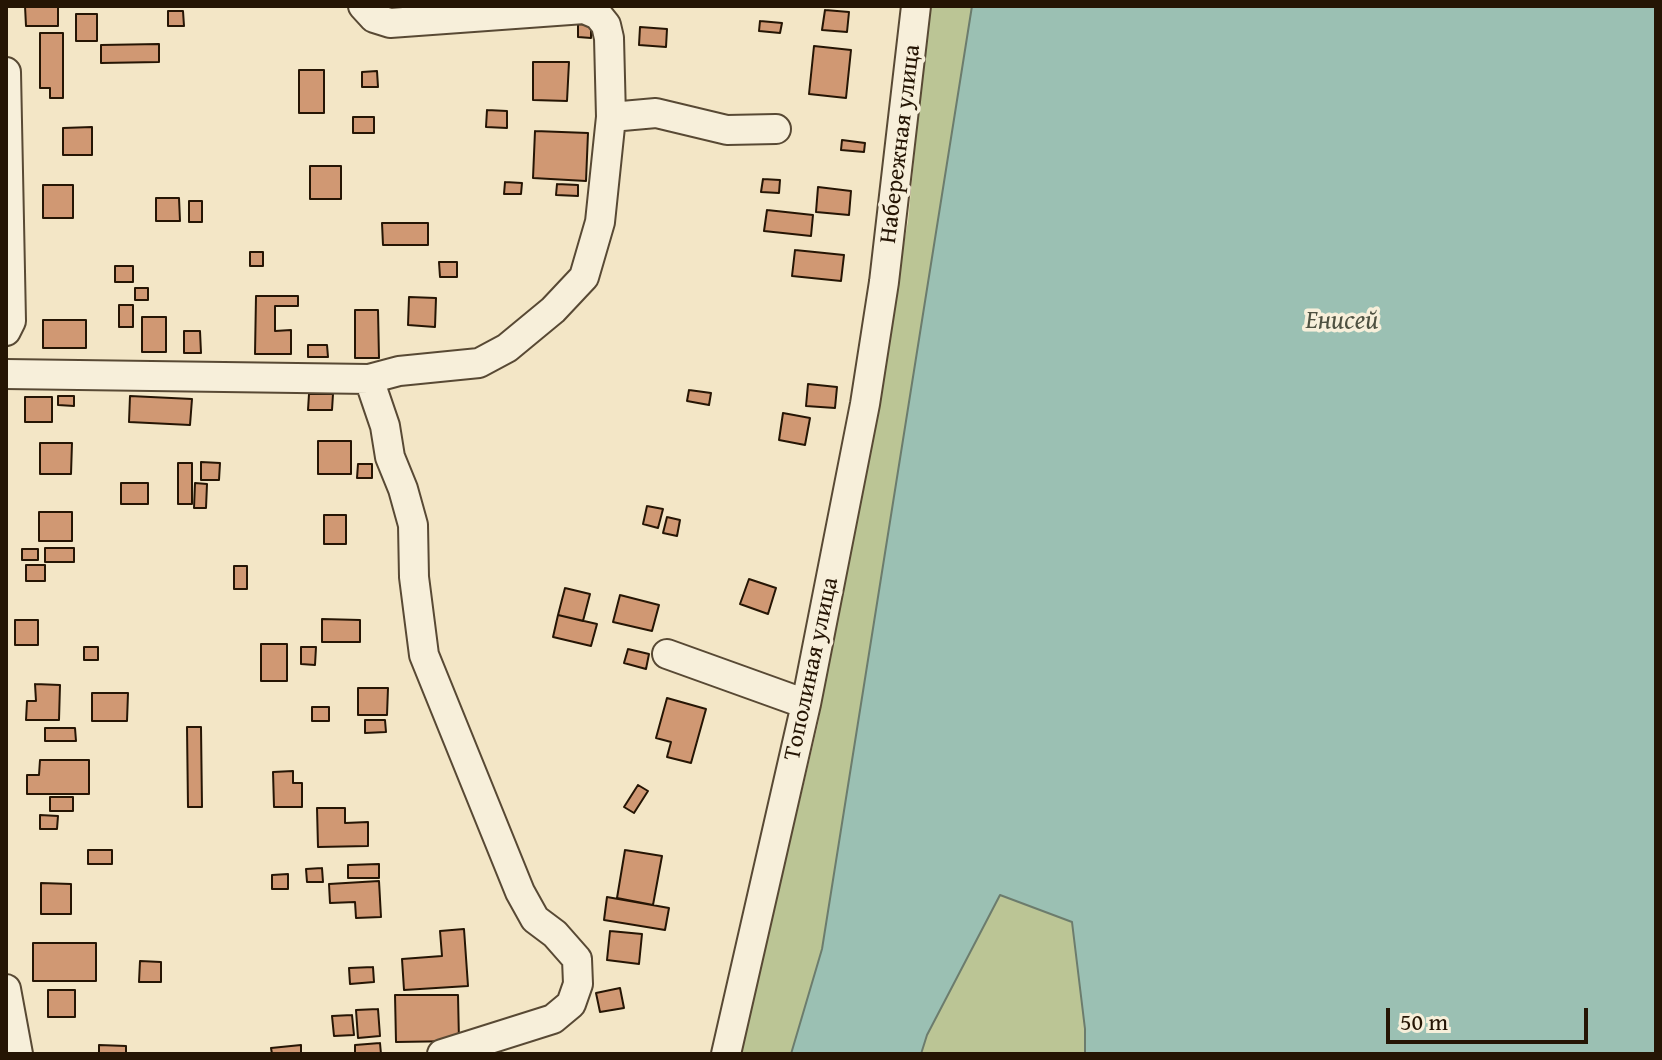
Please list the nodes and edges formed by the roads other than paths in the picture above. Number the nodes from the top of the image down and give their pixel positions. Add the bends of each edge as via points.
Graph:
1 (363, 6) edge
2 (916, 6) edge
3 (6, 72) edge
4 (611, 117) junction
5 (776, 129) dead end
6 (884, 282) joint
7 (6, 331) edge
8 (6, 374) edge
9 (369, 379) junction
10 (667, 654) dead end
11 (806, 704) junction
12 (6, 989) edge
13 (18, 1054) edge
14 (442, 1054) edge
15 (726, 1054) edge

1 - 4 street via 374,18 390,23 584,9 598,15 609,38
2 - 6 street, Набережная улица
3 - 7 street via 11,321
4 - 5 street via 656,113 727,130
4 - 9 street via 600,222 584,277 507,348 479,363
6 - 11 street, Тополиная улица
8 - 9 street
9 - 14 street via 413,525 424,655 520,892 535,919 577,959 578,984 571,1004 553,1019
10 - 11 street
11 - 15 street, Тополиная улица
12 - 13 street

